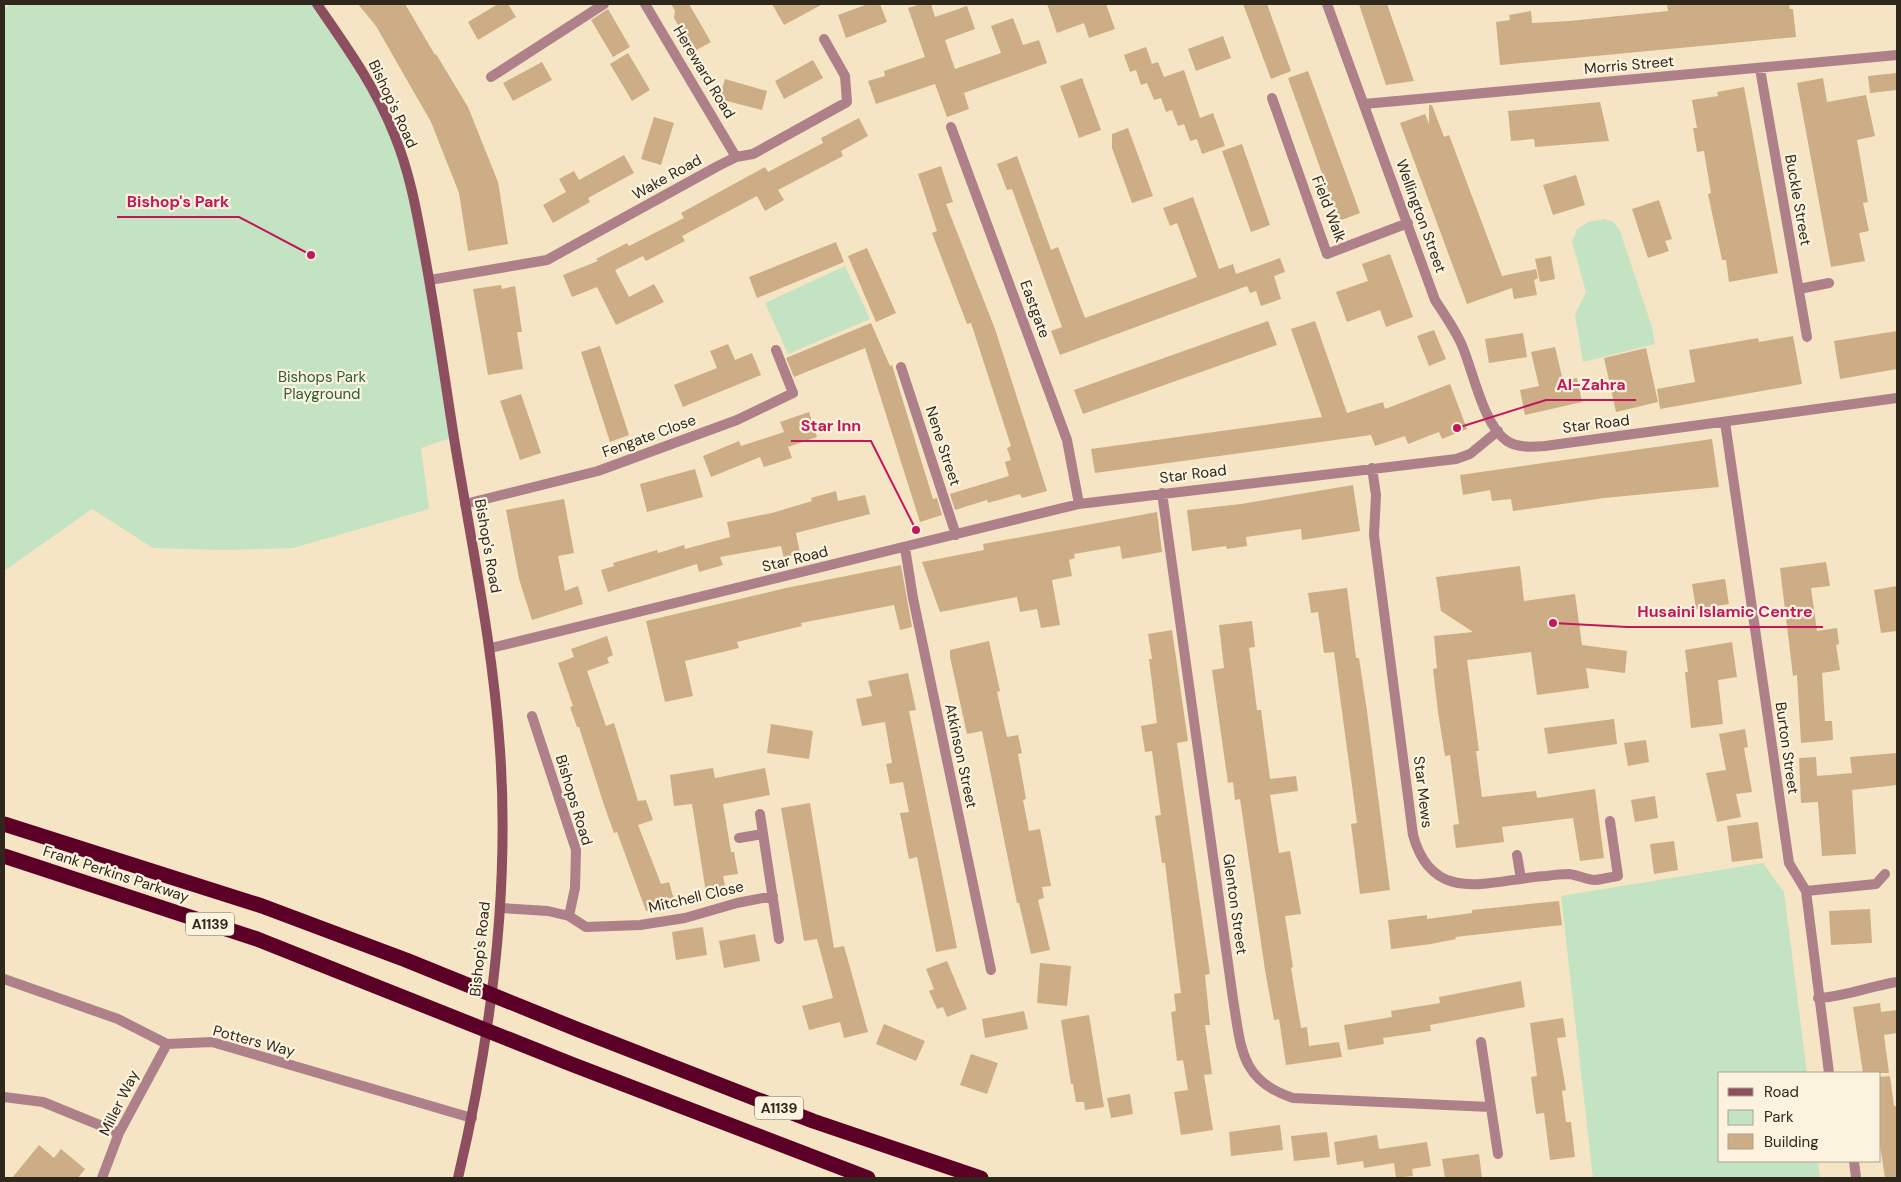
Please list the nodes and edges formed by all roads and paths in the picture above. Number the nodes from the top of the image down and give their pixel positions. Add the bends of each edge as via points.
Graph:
1 (317, 4) edge
2 (604, 4) edge
3 (645, 4) edge
4 (1328, 4) edge
5 (824, 39) dead end
6 (1897, 55) edge
7 (1760, 69) junction
8 (491, 77) dead end
9 (1272, 98) dead end
10 (1364, 104) junction
11 (951, 127) dead end
12 (736, 156) junction
13 (1408, 223) junction
14 (430, 280) junction
15 (1829, 283) dead end
16 (1799, 289) junction
17 (1807, 337) dead end
18 (776, 350) dead end
19 (901, 367) dead end
20 (1897, 398) edge
21 (1725, 422) junction
22 (1498, 431) junction
23 (1372, 468) junction
24 (1162, 493) junction
25 (465, 504) junction
26 (1079, 504) junction
27 (956, 535) junction
28 (905, 548) junction
29 (491, 648) junction
30 (532, 716) dead end
31 (760, 814) dead end
32 (1610, 821) dead end
33 (4, 824) edge
34 (763, 834) junction
35 (739, 838) dead end
36 (1517, 855) dead end
37 (4, 856) edge
38 (1886, 874) dead end
39 (1520, 879) junction
40 (1806, 891) junction
41 (773, 896) junction
42 (501, 908) junction
43 (569, 916) junction
44 (779, 938) dead end
45 (991, 970) dead end
46 (4, 979) edge
47 (1897, 982) edge
48 (1818, 998) junction
49 (1481, 1042) dead end
50 (167, 1044) junction
51 (1829, 1072) edge
52 (4, 1097) edge
53 (1490, 1107) junction
54 (472, 1118) junction
55 (119, 1133) junction
56 (1498, 1154) dead end
57 (1854, 1162) edge
58 (102, 1178) edge
59 (458, 1178) edge
60 (868, 1178) edge
61 (980, 1178) edge
62 (1856, 1178) edge

1 - 14 street, Bishop's Road via 365,72 394,134 413,190
2 - 8 street
3 - 12 street, Hereward Road
4 - 10 street, Wellington Street
5 - 12 street, Wake Road via 845,76 848,102 753,154
6 - 7 street, Morris Street
7 - 10 street, Morris Street
7 - 16 street, Buckle Street
9 - 13 street, Field Walk via 1327,254
10 - 13 street, Wellington Street
11 - 26 street, Eastgate via 1067,440
12 - 14 street, Wake Road via 547,260
13 - 22 street, Wellington Street via 1435,300 1461,342 1485,408
14 - 25 street, Bishop's Road
15 - 16 street
16 - 17 street, Buckle Street
18 - 25 street, Fengate Close via 793,393 737,420 598,471
19 - 27 street, Nene Street
20 - 21 street, Star Road
21 - 22 street, Star Road via 1530,447 1506,440
21 - 40 street, Burton Street via 1789,863
22 - 23 street, Star Road via 1470,454 1456,459
23 - 24 street, Star Road
23 - 39 street, Star Mews via 1376,494 1374,535 1413,835 1418,851 1428,867 1441,877 1458,883 1474,886
24 - 26 street, Star Road
24 - 53 street, Glenton Street via 1233,999 1240,1044 1250,1071 1273,1092 1293,1098
25 - 29 street, Bishop's Road
26 - 27 street, Star Road
27 - 28 street, Star Road
28 - 29 street, Star Road
28 - 45 street, Atkinson Street
29 - 42 street, Bishop's Road via 502,777
30 - 43 street, Bishops Road via 576,850 575,888
31 - 34 street
32 - 39 street, Star Mews via 1618,876 1594,880 1569,874
33 - 61 highway, Frank Perkins Parkway / A1139 via 262,906 813,1121
34 - 35 street
34 - 41 street
36 - 39 street
37 - 60 highway, Frank Perkins Parkway / A1139 via 256,939
38 - 40 street via 1876,884
40 - 48 street, Burton Street
41 - 43 street, Mitchell Close via 737,902 685,918 640,925 586,927
41 - 44 street
42 - 43 street via 548,911
42 - 54 street, Bishop's Road via 499,941
46 - 50 street, Potters Way via 118,1020
47 - 48 street
48 - 51 street, Burton Street
49 - 53 street
50 - 54 street, Potters Way via 212,1042
50 - 55 street, Miller Way
52 - 55 street via 43,1102
53 - 56 street
54 - 59 street, Bishop's Road
55 - 58 street, Miller Way
57 - 62 street

